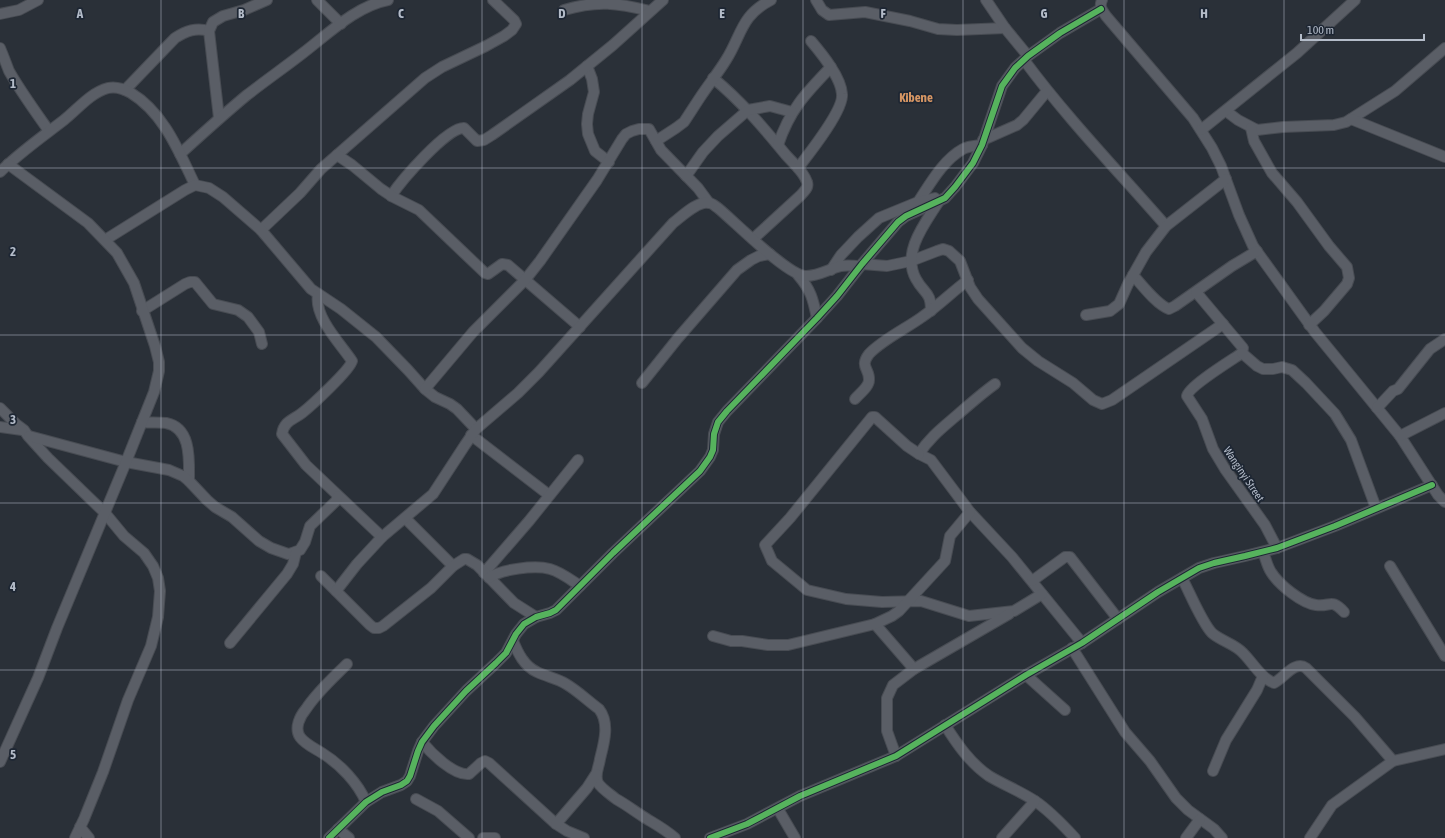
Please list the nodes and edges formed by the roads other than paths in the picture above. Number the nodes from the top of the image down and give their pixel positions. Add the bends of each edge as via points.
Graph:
1 (38, 0) edge
2 (267, 0) edge
3 (317, 0) edge
4 (388, 0) edge
5 (493, 0) edge
6 (663, 0) edge
7 (771, 0) edge
8 (816, 0) edge
9 (986, 0) edge
10 (1355, 0) edge
11 (609, 1) edge
12 (756, 3) edge
13 (1100, 3) edge
14 (564, 10) dead end
15 (650, 11) junction
16 (0, 14) edge
17 (341, 24) junction
18 (1004, 28) junction
19 (209, 31) junction
20 (811, 41) dead end
21 (0, 48) edge
22 (1445, 48) edge
23 (1026, 58) junction
24 (587, 66) junction
25 (831, 67) junction
26 (713, 78) junction
27 (125, 90) junction
28 (1047, 91) junction
29 (748, 110) junction
30 (1226, 111) junction
31 (792, 112) junction
32 (219, 118) junction
33 (1351, 119) junction
34 (1250, 128) junction
35 (1201, 130) junction
36 (49, 131) junction
37 (656, 141) junction
38 (983, 143) junction
39 (778, 145) junction
40 (180, 154) junction
41 (338, 155) junction
42 (1445, 157) edge
43 (608, 162) junction
44 (8, 164) junction
45 (798, 168) junction
46 (0, 172) edge
47 (686, 176) junction
48 (1226, 179) junction
49 (195, 185) junction
50 (391, 196) junction
51 (942, 199) junction
52 (918, 202) junction
53 (709, 203) junction
54 (1166, 226) junction
55 (261, 230) junction
56 (753, 239) junction
57 (105, 240) junction
58 (1257, 251) junction
59 (770, 254) junction
60 (911, 261) junction
61 (861, 265) junction
62 (831, 270) junction
63 (798, 275) junction
64 (1134, 275) junction
65 (525, 280) junction
66 (968, 280) junction
67 (1196, 292) junction
68 (318, 295) junction
69 (142, 311) junction
70 (931, 311) junction
71 (1086, 315) dead end
72 (817, 318) junction
73 (1223, 324) junction
74 (1309, 325) junction
75 (580, 327) junction
76 (1445, 339) edge
77 (262, 344) dead end
78 (1242, 353) junction
79 (642, 383) dead end
80 (994, 384) dead end
81 (425, 389) junction
82 (855, 399) dead end
83 (0, 408) edge
84 (1377, 408) junction
85 (1445, 413) edge
86 (142, 422) junction
87 (0, 427) edge
88 (474, 432) junction
89 (26, 433) junction
90 (1400, 436) junction
91 (919, 454) junction
92 (578, 460) dead end
93 (126, 462) junction
94 (189, 481) junction
95 (1432, 485) junction
96 (1441, 492) edge
97 (549, 495) junction
98 (338, 496) junction
99 (1445, 502) edge
100 (1376, 508) junction
101 (970, 512) junction
102 (105, 513) junction
103 (405, 518) junction
104 (382, 537) junction
105 (1277, 548) junction
106 (296, 552) junction
107 (1263, 552) junction
108 (453, 566) junction
109 (1390, 566) dead end
110 (486, 575) junction
111 (321, 576) dead end
112 (1182, 578) junction
113 (1032, 582) junction
114 (580, 586) junction
115 (336, 591) junction
116 (1042, 594) junction
117 (908, 601) junction
118 (1014, 611) junction
119 (1344, 612) dead end
120 (536, 617) junction
121 (1118, 619) junction
122 (875, 624) junction
123 (713, 636) dead end
124 (512, 641) junction
125 (230, 643) dead end
126 (1082, 643) junction
127 (1072, 648) junction
128 (1445, 656) edge
129 (347, 664) dead end
130 (914, 669) junction
131 (1026, 675) junction
132 (1263, 676) junction
133 (1065, 710) dead end
134 (945, 725) junction
135 (422, 742) junction
136 (1445, 749) edge
137 (896, 756) junction
138 (1393, 761) junction
139 (0, 762) edge
140 (1213, 771) dead end
141 (596, 774) junction
142 (416, 799) dead end
143 (1035, 801) junction
144 (366, 802) junction
145 (778, 809) junction
146 (1200, 819) junction
147 (556, 824) junction
148 (80, 827) junction
149 (338, 829) junction
150 (1006, 837) edge
151 (75, 838) edge
152 (89, 838) edge
153 (329, 838) edge
154 (349, 838) edge
155 (469, 838) edge
156 (483, 838) edge
157 (495, 838) edge
158 (584, 838) edge
159 (675, 838) edge
160 (710, 838) edge
161 (795, 838) edge
162 (1076, 838) edge
163 (1186, 838) edge
164 (1222, 838) edge
165 (1310, 838) edge

1 - 16 street via 19,10
2 - 19 street via 223,16 213,22
3 - 17 street
4 - 17 street via 363,8
5 - 41 street via 514,20 516,24 512,30 425,78
6 - 15 street
7 - 12 street
8 - 18 street via 822,10 829,15 865,12 938,29
9 - 18 street
10 - 30 street via 1297,53
11 - 14 street via 581,4
11 - 15 street
12 - 26 street via 734,47
13 - 23 street
13 - 35 street
15 - 24 street
17 - 32 street
18 - 23 street
19 - 27 street via 196,29 175,38
19 - 32 street
20 - 25 street
21 - 36 street via 27,100
22 - 33 street via 1395,91
23 - 28 street
23 - 38 street via 1002,86
24 - 43 street via 594,92 588,114 588,134 595,151
24 - 50 street via 542,101 484,140 476,141 464,128 456,129 422,159
25 - 31 street
25 - 45 street via 842,99 827,128
26 - 29 street
26 - 37 street via 684,122
27 - 36 street via 114,87 98,92
27 - 40 street via 142,100 153,111
28 - 38 street via 1023,120
28 - 54 street
29 - 31 street via 770,106
29 - 39 street
29 - 47 street via 718,136
30 - 34 street
30 - 35 street
31 - 39 street
32 - 40 street
33 - 34 street via 1334,126 1264,130
33 - 42 street
34 - 74 street via 1254,141 1272,173 1347,267 1347,284
35 - 48 street
36 - 44 street
37 - 43 street via 649,129 632,131 622,139
37 - 47 street via 661,150
38 - 51 street via 965,175
38 - 52 street via 964,149 950,159
39 - 45 street
40 - 49 street
41 - 50 street
41 - 55 street
43 - 65 street via 557,239
44 - 46 street
44 - 57 street via 73,211
45 - 56 street via 807,182 806,189
47 - 53 street
48 - 54 street
48 - 58 street via 1239,215
49 - 55 street via 208,188 223,197
49 - 57 street
50 - 65 street via 419,210 484,272 488,274 498,266 506,264
51 - 52 street
51 - 60 street via 921,229
51 - 61 street via 898,222
52 - 62 street via 879,218 845,250
53 - 56 street
53 - 75 street via 701,203 694,207 673,224
54 - 64 street via 1150,245
55 - 68 street
56 - 59 street
57 - 69 street via 128,270
58 - 67 street
58 - 74 street
59 - 63 street
59 - 79 street via 759,256 738,270
60 - 61 street via 887,266
60 - 66 street via 943,249 949,251 960,261
60 - 70 street via 916,279 931,300
61 - 62 street via 841,266
61 - 72 street
62 - 63 street via 813,275
63 - 72 street via 808,286
64 - 67 street via 1167,308 1175,306
64 - 71 street via 1119,304 1110,311
65 - 75 street
65 - 81 street via 473,332
66 - 70 street
66 - 73 street via 978,299 1022,348 1102,404 1112,400
67 - 73 street
68 - 81 street via 341,309 376,337
68 - 98 street via 317,302 322,319 352,361 351,365 302,414 283,427 282,434 306,465
69 - 77 street via 185,284 195,282 213,304 238,310 248,317 259,332
69 - 86 street via 159,362 154,392
70 - 82 street via 869,354 865,368 870,379
72 - 114 street via 718,422 710,457 700,471
73 - 78 street via 1243,348
74 - 84 street
75 - 88 street via 518,393
76 - 84 street via 1430,349 1398,389
78 - 100 street via 1263,369 1273,370 1282,367 1292,370 1335,414 1351,440
78 - 105 street, Wanginyi Street via 1198,384 1187,396 1202,419 1213,448 1225,469 1265,525
80 - 91 street via 928,440
81 - 88 street via 457,409
83 - 89 street
84 - 90 street
85 - 90 street
86 - 93 street
86 - 94 street via 173,425 184,435 187,444
87 - 89 street
88 - 97 street
88 - 103 street via 434,494
89 - 93 street
89 - 102 street
90 - 95 street
91 - 101 street via 931,460
91 - 117 street via 872,417 765,545 772,561 807,590 846,599
92 - 97 street
93 - 94 street via 169,470
93 - 102 street
94 - 106 street via 215,507 232,516 259,541 288,554
95 - 96 street
95 - 100 street
96 - 99 street
97 - 110 street
98 - 104 street
98 - 106 street via 310,526 303,546
100 - 105 street
101 - 113 street
101 - 117 street via 950,536 945,561
102 - 139 street via 38,678
102 - 148 street via 124,536 144,553 153,566 158,578 160,604 151,646
103 - 104 street
103 - 108 street
104 - 115 street
105 - 107 street
106 - 125 street via 287,574
107 - 112 street via 1214,563
107 - 119 street via 1278,581 1300,600 1316,605 1331,603
108 - 110 street via 467,558 478,565
108 - 115 street via 431,588 379,628 370,625
109 - 128 street
110 - 114 street via 542,568 554,571
110 - 120 street via 514,602
111 - 115 street
112 - 121 street
112 - 132 street via 1208,629 1218,638 1241,650
113 - 116 street
113 - 121 street via 1065,557 1070,557
114 - 120 street via 556,610
116 - 118 street
116 - 126 street
117 - 118 street via 921,601 969,616
117 - 122 street via 892,616
118 - 130 street
120 - 124 street via 524,624
121 - 126 street
122 - 123 street via 788,645 768,646
122 - 130 street
124 - 135 street via 506,653 466,690
124 - 141 street via 526,664 536,672 567,684 603,714 604,742
126 - 127 street
127 - 131 street
127 - 146 street via 1125,732 1150,761 1176,798
129 - 144 street via 305,709 299,721 298,732 304,741 341,769 359,788
130 - 137 street via 893,685 887,698 887,731
131 - 133 street
131 - 134 street
132 - 138 street via 1274,683 1296,666 1303,666 1355,717
132 - 140 street via 1226,740
134 - 137 street
134 - 143 street via 963,752 988,775
135 - 144 street via 407,781
135 - 147 street via 439,759 464,774 469,774 485,761 489,763
136 - 138 street
137 - 145 street via 814,790
138 - 165 street via 1332,805
141 - 147 street
141 - 159 street via 598,783 605,790
142 - 155 street via 438,811
143 - 150 street
143 - 162 street
144 - 149 street
145 - 160 street
145 - 161 street
146 - 163 street
146 - 164 street
147 - 158 street
148 - 151 street
148 - 152 street
149 - 153 street
149 - 154 street
156 - 157 street

